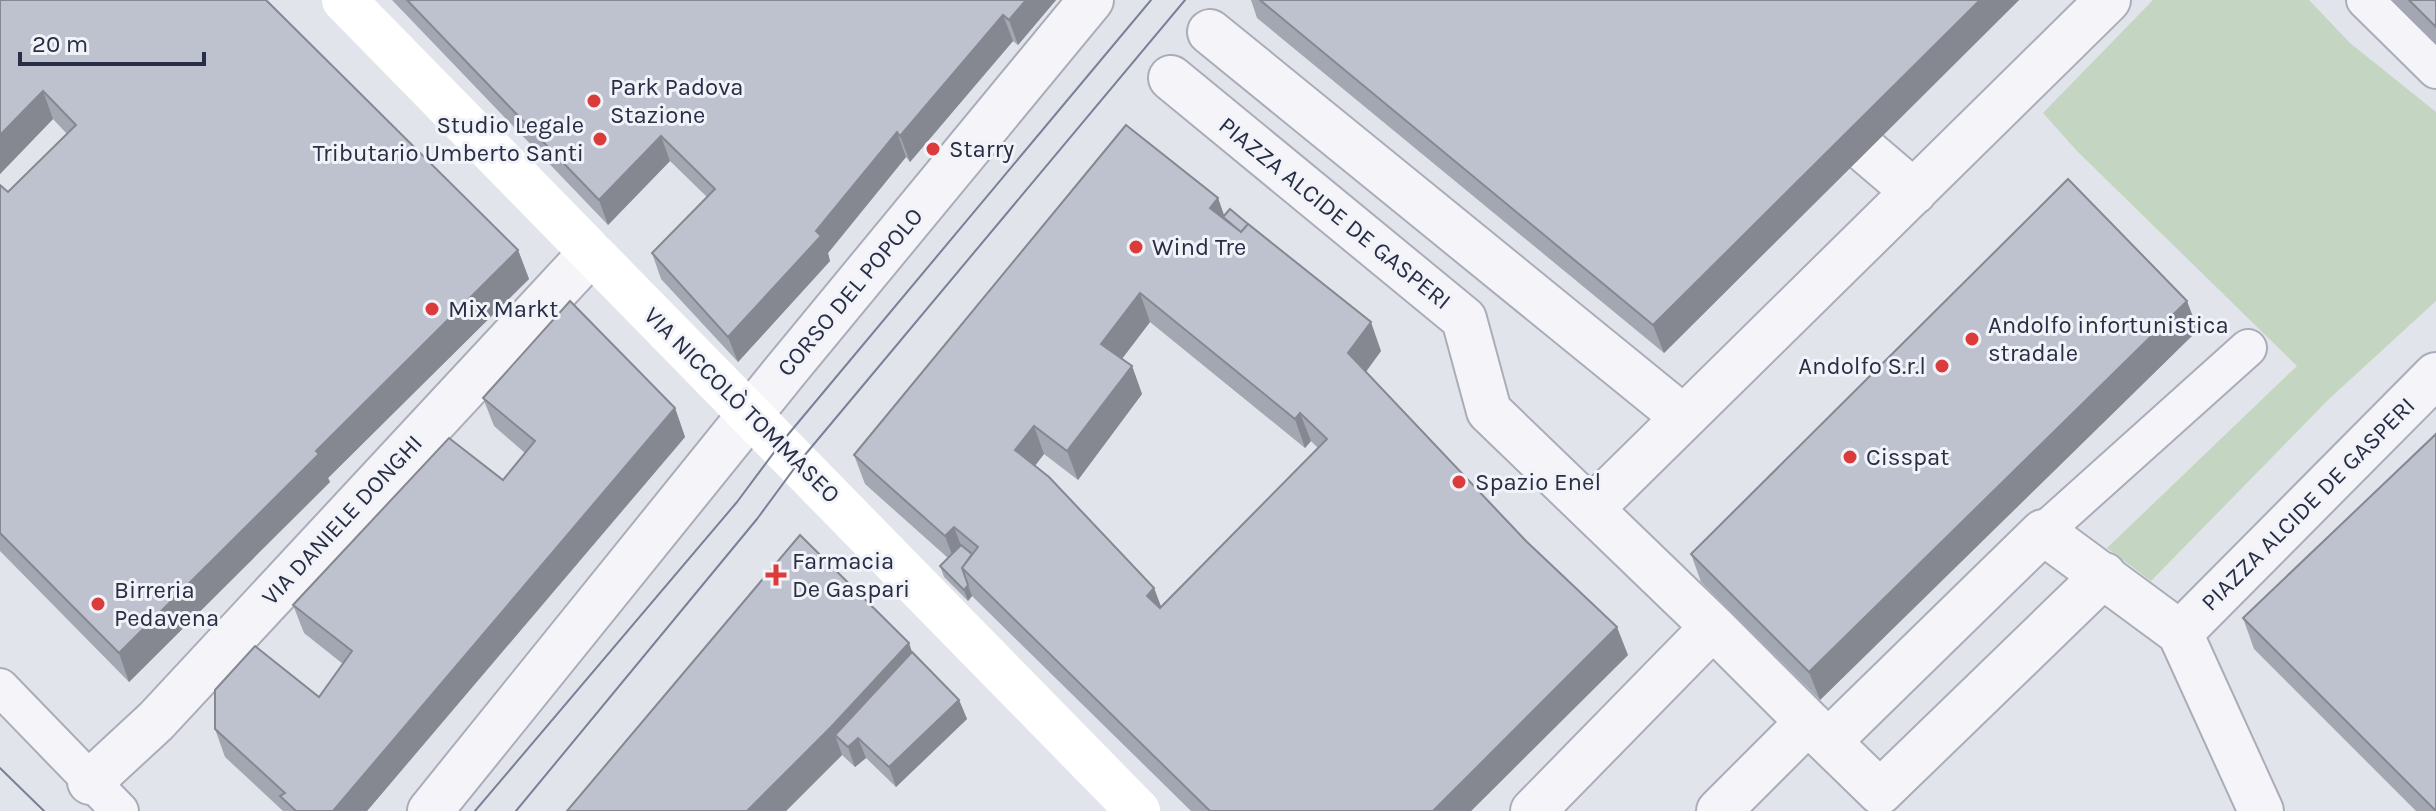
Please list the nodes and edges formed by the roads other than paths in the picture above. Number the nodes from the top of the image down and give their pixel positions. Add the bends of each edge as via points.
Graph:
1 (344, 0) edge
2 (1091, 0) edge
3 (2108, 0) edge
4 (2365, 0) edge
5 (1210, 32) dead end
6 (2436, 70) edge
7 (1171, 78) dead end
8 (1866, 151) edge
9 (1914, 192) junction
10 (590, 254) junction
11 (2248, 348) dead end
12 (2436, 375) edge
13 (751, 413) junction
14 (1683, 417) junction
15 (1592, 508) junction
16 (2043, 532) junction
17 (2104, 575) junction
18 (1713, 627) junction
19 (2180, 633) junction
20 (0, 687) edge
21 (1819, 731) junction
22 (105, 796) edge
23 (430, 811) edge
24 (1138, 811) edge
25 (1533, 811) edge
26 (1719, 811) edge
27 (2261, 811) edge

1 - 10 street, VIA NICCOLÒ TOMMASEO
2 - 13 street, CORSO DEL POPOLO
3 - 9 street
4 - 6 lane
5 - 14 street
7 - 15 street, PIAZZA ALCIDE DE GASPERI via 1464,319 1489,411
8 - 9 street
9 - 14 street
10 - 13 street, VIA NICCOLÒ TOMMASEO
10 - 22 street, VIA DANIELE DONGHI via 156,721
11 - 16 lane
12 - 19 street, PIAZZA ALCIDE DE GASPERI
13 - 23 street, CORSO DEL POPOLO
13 - 24 street, VIA NICCOLÒ TOMMASEO
14 - 15 street
15 - 18 street, PIAZZA ALCIDE DE GASPERI
16 - 17 street
16 - 21 street
17 - 19 street
17 - 21 street, PIAZZA ALCIDE DE GASPERI via 1880,792
18 - 21 street, PIAZZA ALCIDE DE GASPERI
18 - 25 street
19 - 27 street
20 - 22 lane
21 - 26 street

